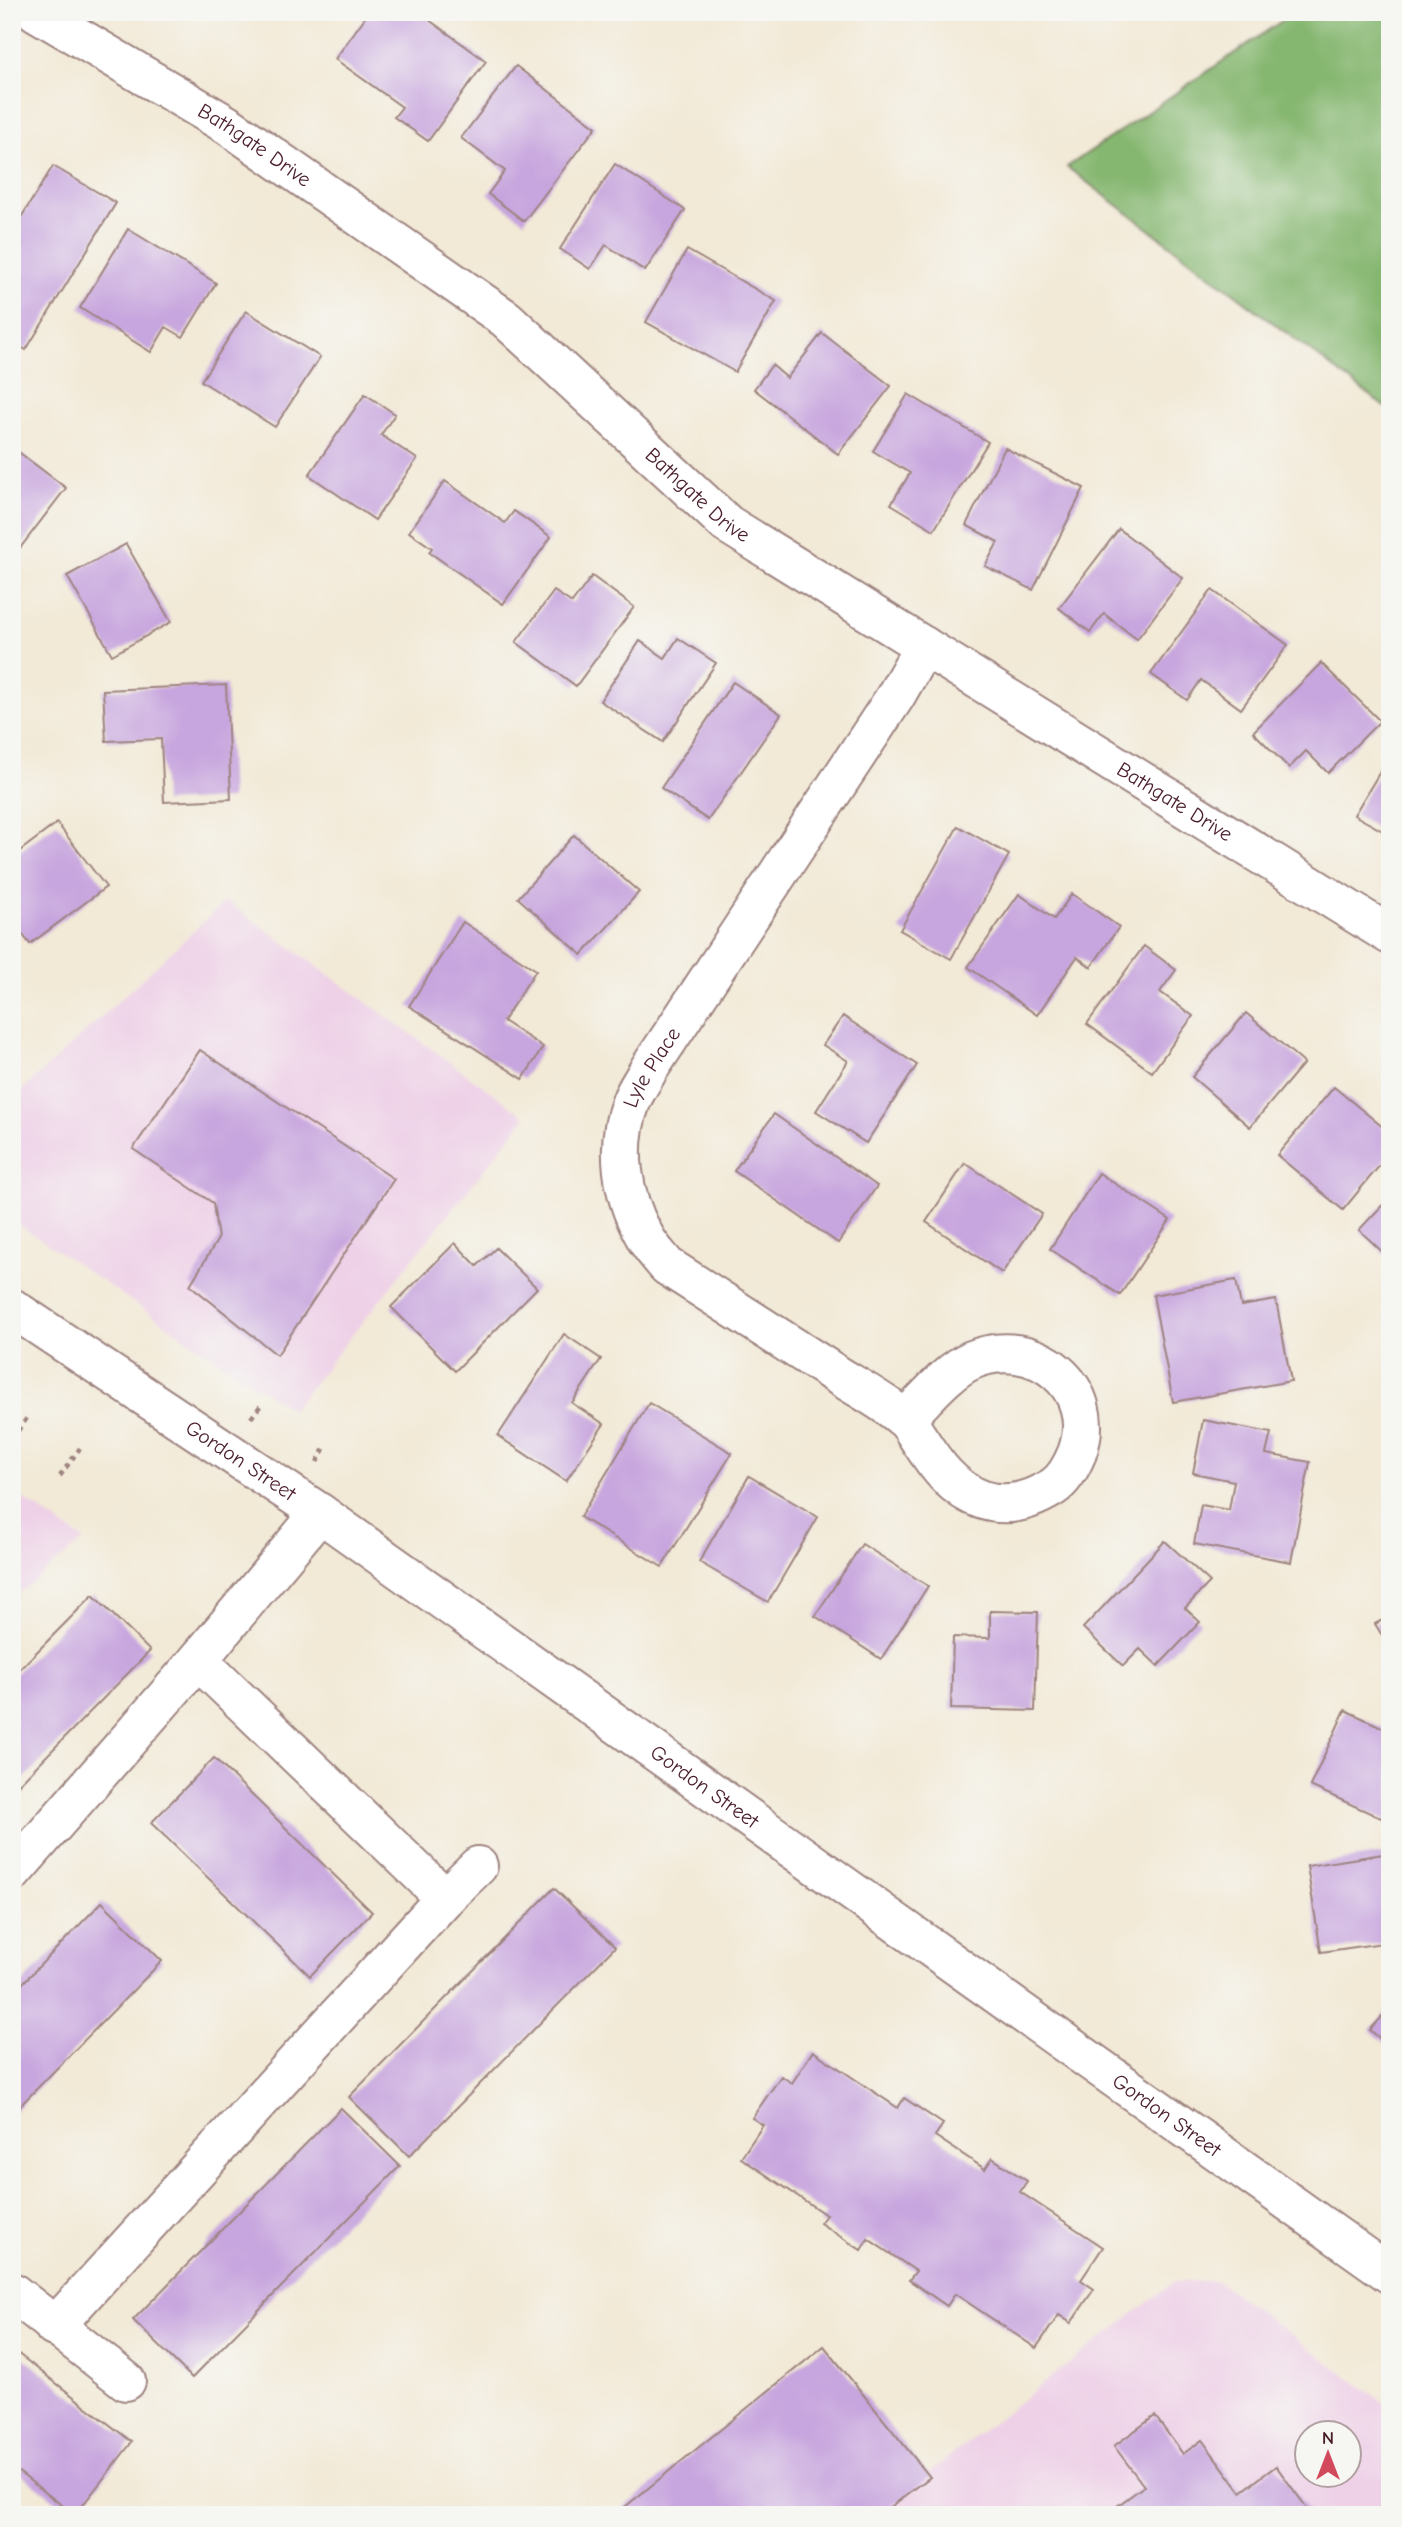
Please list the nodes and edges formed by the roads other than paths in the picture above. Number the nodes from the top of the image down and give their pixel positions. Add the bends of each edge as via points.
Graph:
1 (36, 12) edge
2 (924, 646) junction
3 (1390, 935) edge
4 (12, 1308) edge
5 (905, 1419) junction
6 (320, 1513) junction
7 (198, 1660) junction
8 (478, 1866) dead end
9 (12, 1872) edge
10 (445, 1898) junction
11 (1390, 2274) edge
12 (12, 2292) edge
13 (54, 2327) junction
14 (126, 2381) dead end

1 - 2 street, Bathgate Drive via 229,126 506,319 727,524
2 - 3 street, Bathgate Drive
2 - 5 street, Lyle Place via 649,1069 631,1102 622,1136 629,1206 645,1238 667,1266
4 - 6 street, Gordon Street
5 - 5 street, Lyle Place via 970,1361 993,1353 1017,1353 1041,1360 1060,1374 1082,1417 1081,1441 1072,1465 1056,1485 1034,1498 1008,1504 982,1500 959,1488 940,1471
6 - 7 street
6 - 11 street, Gordon Street
7 - 9 street
7 - 10 street
8 - 10 street
10 - 13 street
12 - 13 street
13 - 14 street

